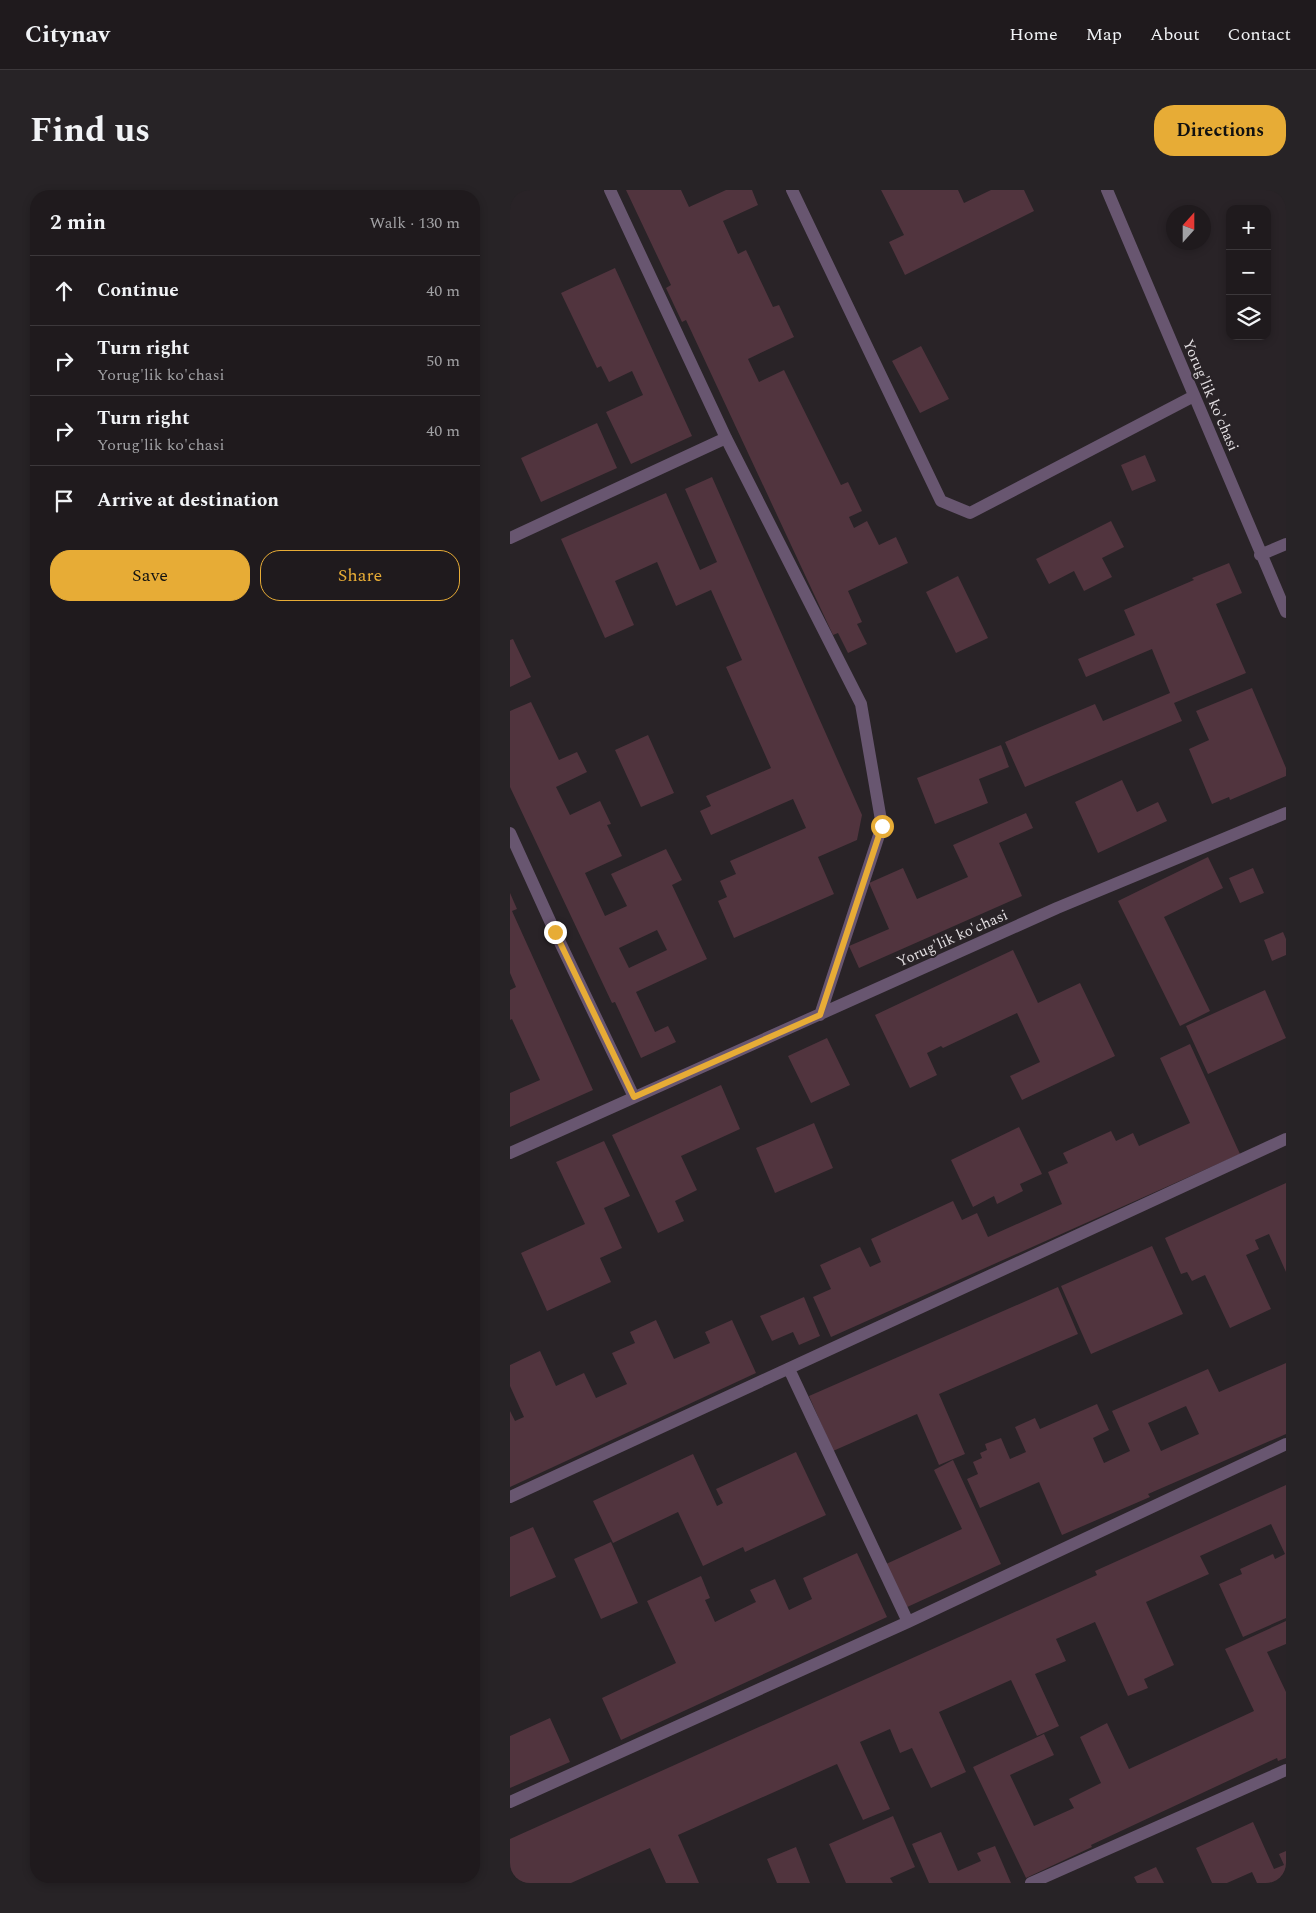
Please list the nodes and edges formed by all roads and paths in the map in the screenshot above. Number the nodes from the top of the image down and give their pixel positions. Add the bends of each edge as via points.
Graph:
1 (610, 190) edge
2 (792, 190) edge
3 (1107, 190) edge
4 (1194, 396) junction
5 (726, 438) junction
6 (510, 538) edge
7 (1286, 544) edge
8 (1260, 555) junction
9 (1286, 612) edge
10 (1286, 813) edge
11 (510, 833) edge
12 (820, 1015) junction
13 (634, 1097) junction
14 (1286, 1140) edge
15 (510, 1153) edge
16 (789, 1369) junction
17 (1286, 1444) edge
18 (510, 1497) edge
19 (908, 1622) junction
20 (1286, 1770) edge
21 (510, 1802) edge
22 (1031, 1883) edge

1 - 5 street
2 - 4 street via 941,501 970,514
3 - 4 street, Yorug'lik ko'chasi
4 - 8 street, Yorug'lik ko'chasi
5 - 6 street
5 - 12 street via 861,704 882,826
7 - 8 street
8 - 9 street, Yorug'lik ko'chasi
10 - 12 street, Yorug'lik ko'chasi via 1057,908
11 - 13 street
12 - 13 street, Yorug'lik ko'chasi
13 - 15 street, Yorug'lik ko'chasi
14 - 16 street
16 - 18 street
16 - 19 street
17 - 19 street
19 - 21 street
20 - 22 street

